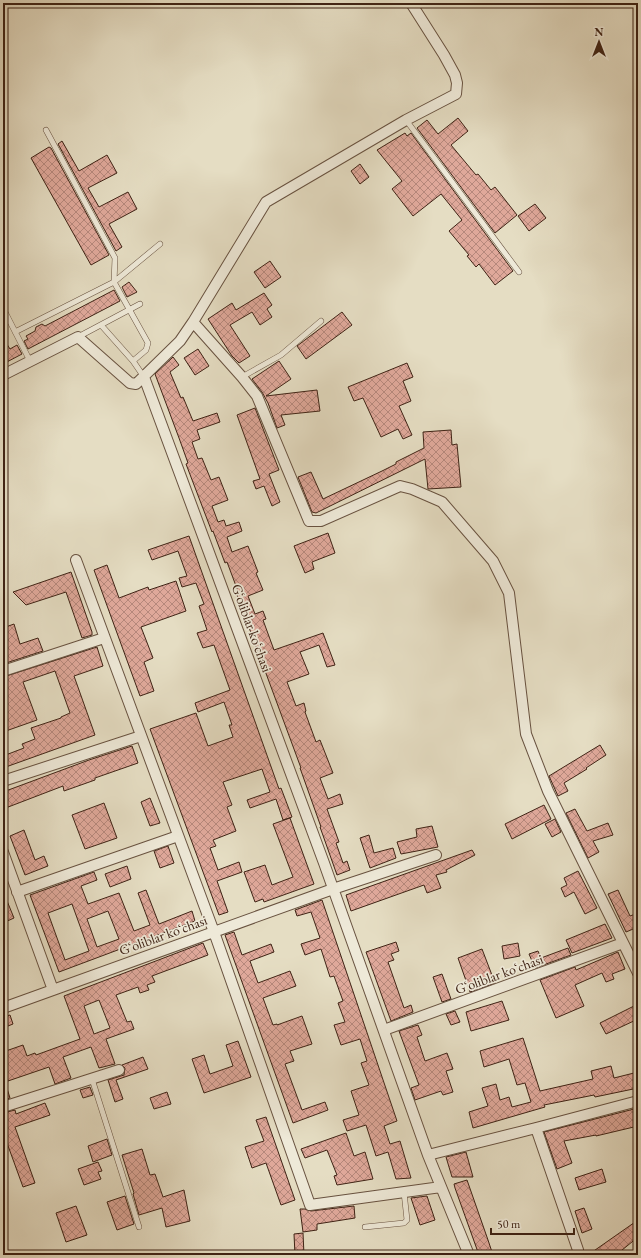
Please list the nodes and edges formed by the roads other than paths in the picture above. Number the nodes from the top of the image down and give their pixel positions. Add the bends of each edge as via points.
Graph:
1 (411, 3) edge
2 (406, 120) junction
3 (46, 130) dead end
4 (160, 244) dead end
5 (519, 272) dead end
6 (114, 282) junction
7 (140, 304) dead end
8 (3, 308) edge
9 (129, 309) junction
10 (321, 321) dead end
11 (192, 322) junction
12 (101, 325) junction
13 (15, 332) junction
14 (78, 337) junction
15 (30, 361) junction
16 (133, 361) junction
17 (3, 375) edge
18 (144, 377) junction
19 (242, 377) junction
20 (76, 560) dead end
21 (104, 638) junction
22 (3, 671) edge
23 (141, 736) junction
24 (3, 781) edge
25 (178, 836) junction
26 (3, 852) edge
27 (436, 855) dead end
28 (333, 889) junction
29 (18, 892) junction
30 (214, 932) junction
31 (623, 943) junction
32 (638, 972) edge
33 (53, 990) junction
34 (3, 1008) edge
35 (384, 1030) junction
36 (119, 1070) dead end
37 (92, 1079) junction
38 (638, 1101) edge
39 (3, 1107) edge
40 (536, 1128) junction
41 (428, 1155) junction
42 (441, 1187) junction
43 (404, 1192) junction
44 (140, 1227) dead end
45 (365, 1227) dead end
46 (578, 1250) dead end
47 (469, 1255) edge

1 - 2 street via 444,55 455,75 458,88 456,94
2 - 5 lane
2 - 11 street via 266,202
3 - 6 lane via 115,258
4 - 6 lane
6 - 9 lane
6 - 13 lane
7 - 9 lane
8 - 13 lane
9 - 12 lane
9 - 16 lane via 148,343 146,350
10 - 19 lane via 281,355
11 - 18 street via 180,341
11 - 19 street
12 - 14 lane
12 - 16 lane
13 - 15 lane
14 - 15 street
14 - 18 street via 130,383 136,384
15 - 17 street
16 - 18 lane
18 - 28 street, Gʻoliblar koʻchasi
19 - 31 street via 257,396 309,521 321,521 400,486 442,502 493,562 509,593 526,734 548,792
20 - 21 street
21 - 22 street
21 - 23 street
23 - 24 street
23 - 25 street
25 - 29 street
25 - 30 street
26 - 29 street
27 - 28 street, Gʻoliblar koʻchasi
28 - 30 street, Gʻoliblar koʻchasi
28 - 35 street, Gʻoliblar koʻchasi
29 - 33 street
30 - 33 street, Gʻoliblar koʻchasi
30 - 43 street via 310,1206
31 - 32 street
31 - 35 street, Gʻoliblar koʻchasi
33 - 34 street, Gʻoliblar koʻchasi
35 - 41 street, Gʻoliblar koʻchasi
36 - 37 street
37 - 39 street
37 - 44 lane
38 - 40 street
40 - 41 street
40 - 46 street
41 - 42 street, Gʻoliblar koʻchasi
42 - 43 street
42 - 47 street, Gʻoliblar koʻchasi
43 - 45 lane via 407,1220 404,1223

